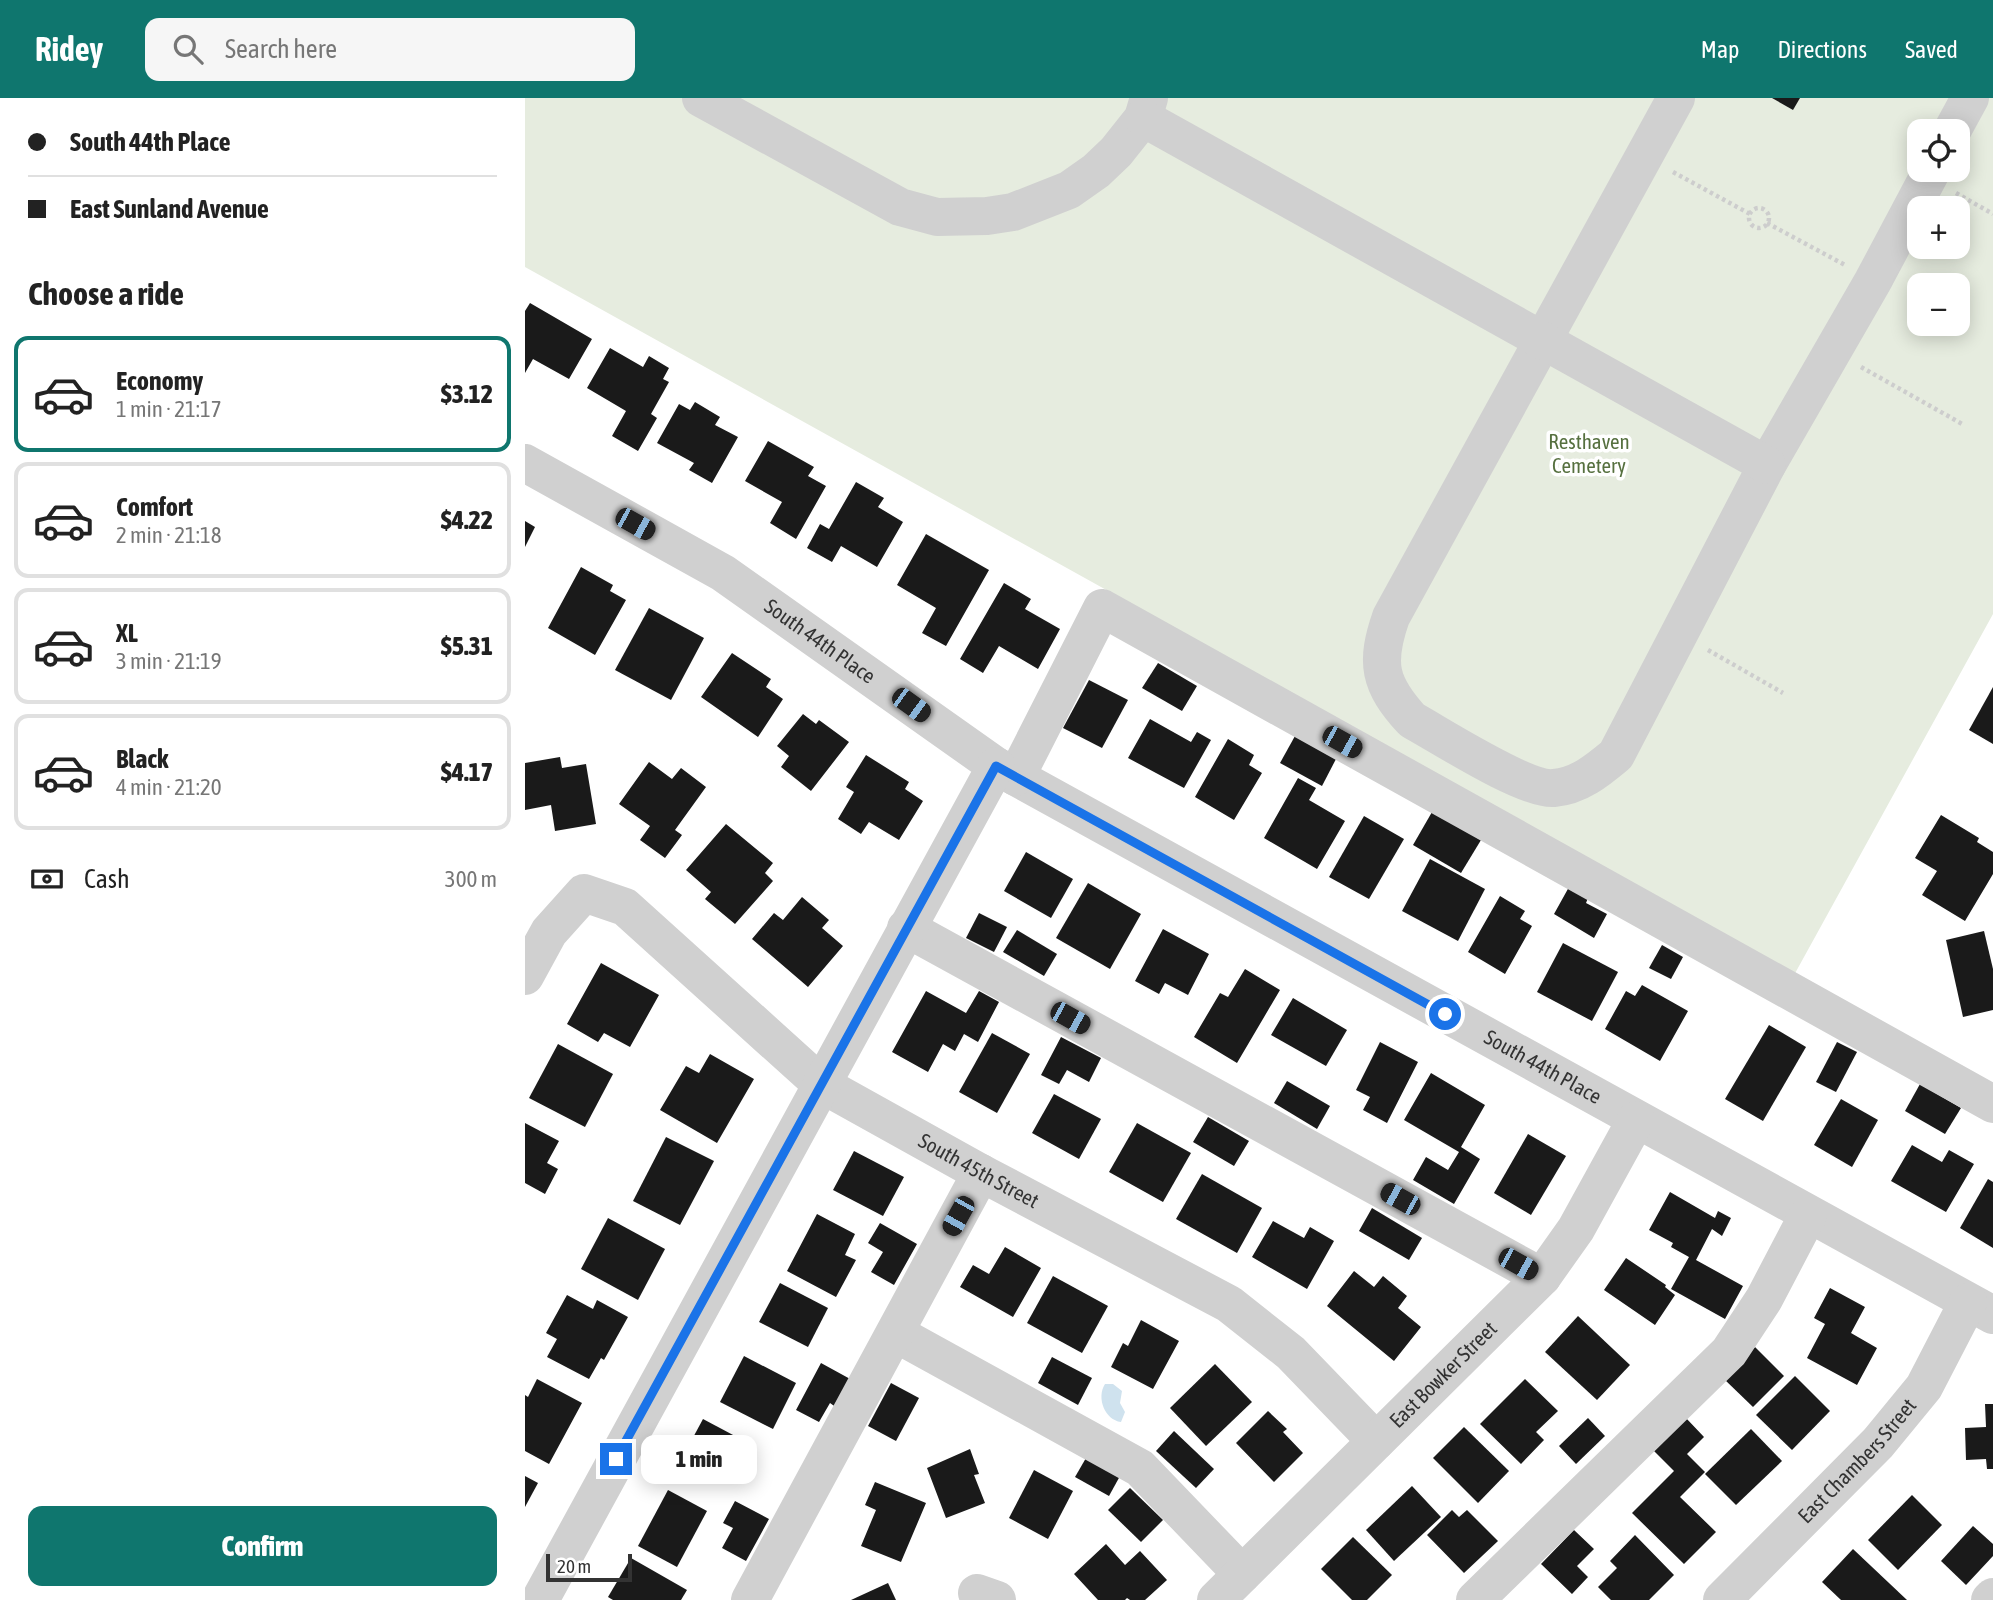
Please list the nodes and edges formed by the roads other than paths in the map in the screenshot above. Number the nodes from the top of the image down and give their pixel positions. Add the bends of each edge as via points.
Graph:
1 (701, 98) edge
2 (1676, 98) edge
3 (1146, 108) edge
4 (1926, 182) edge
5 (1544, 341) junction
6 (525, 463) edge
7 (1767, 465) junction
8 (1006, 771) junction
9 (906, 928) junction
10 (525, 976) edge
11 (821, 1084) junction
12 (1993, 1104) edge
13 (1636, 1120) junction
14 (981, 1173) junction
15 (1808, 1215) junction
16 (1542, 1277) junction
17 (1981, 1308) edge
18 (895, 1333) junction
19 (1376, 1441) junction
20 (1229, 1587) edge
21 (540, 1600) edge
22 (750, 1600) edge
23 (1475, 1600) edge
24 (1722, 1600) edge

1 - 3 street via 900,207 937,217 1013,212 1069,190 1109,158
2 - 5 street
3 - 5 street
4 - 7 street
5 - 7 street
5 - 7 street via 1383,639 1385,682 1412,720 1529,785 1552,789 1593,774 1616,755
6 - 8 street, South 44th Place via 723,573
8 - 9 street
8 - 12 street via 1102,608
8 - 13 street, South 44th Place
9 - 11 street
9 - 16 street
10 - 11 street, South 45th Street via 549,932 584,894 625,907
11 - 14 street, South 45th Street
11 - 21 street
13 - 15 street, South 44th Place
13 - 16 street, East Bowker Street via 1576,1229
14 - 18 street
14 - 19 street, South 45th Street via 1229,1304 1291,1353
15 - 17 street, South 44th Place
15 - 23 street via 1764,1299 1729,1352
16 - 19 street, East Bowker Street
17 - 24 street, East Chambers Street via 1878,1443
18 - 20 street via 1140,1468
18 - 22 street
19 - 20 street, East Bowker Street

